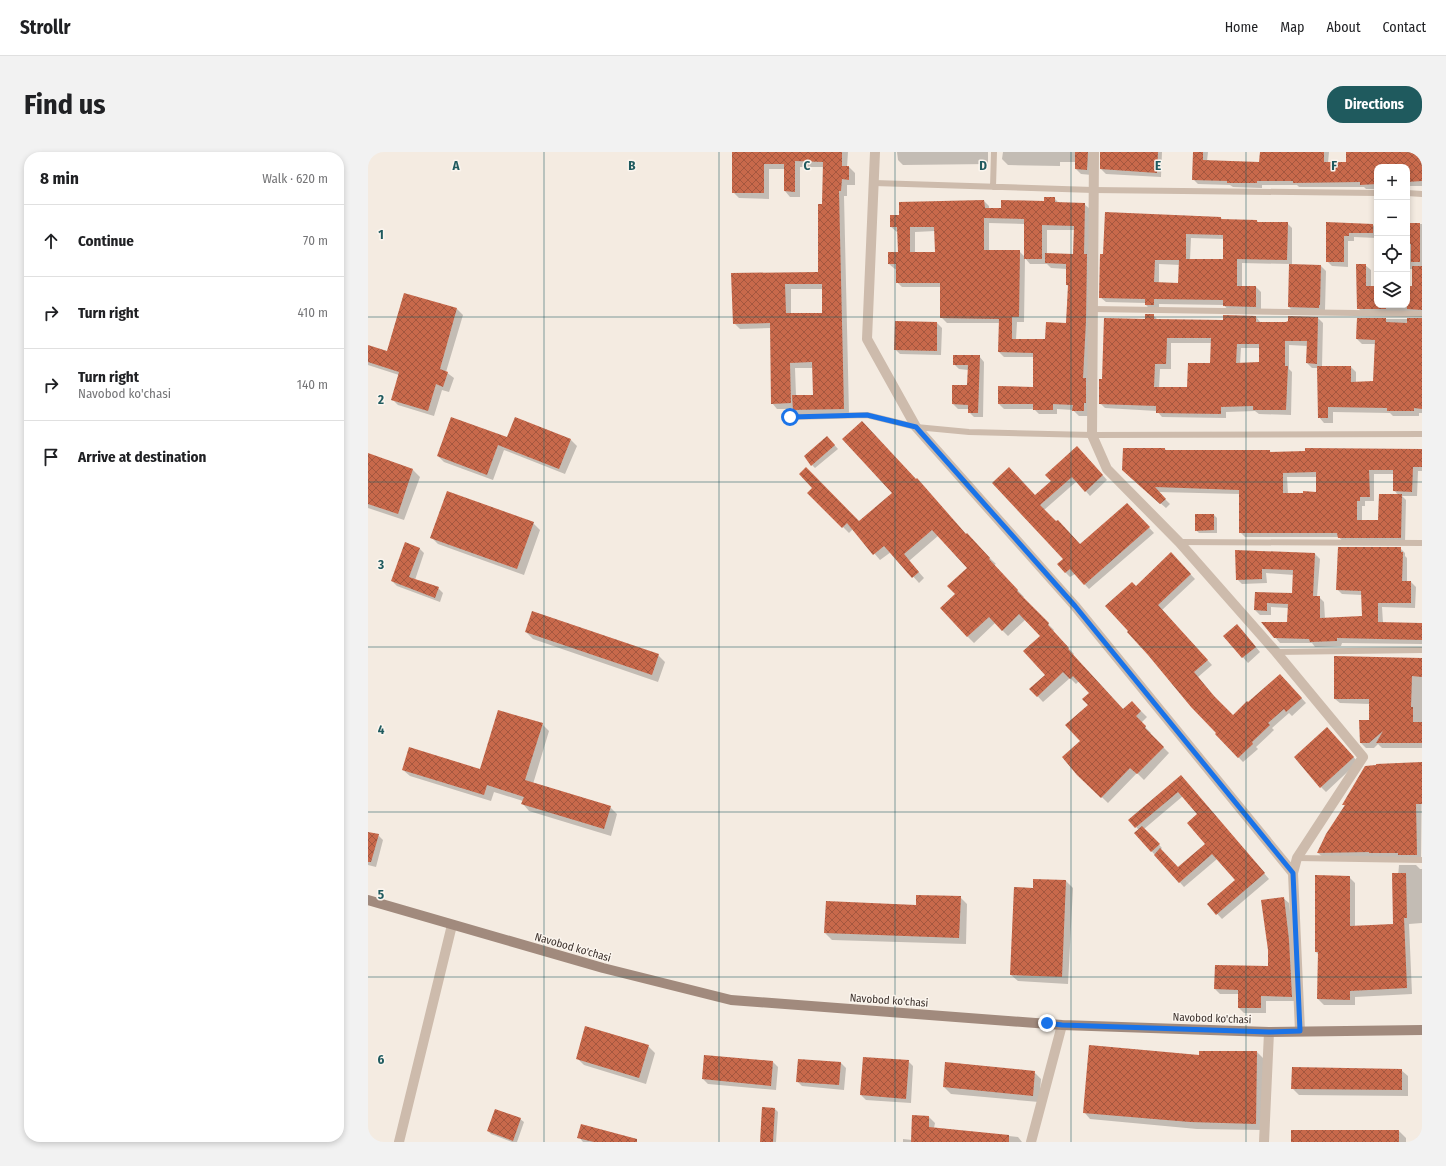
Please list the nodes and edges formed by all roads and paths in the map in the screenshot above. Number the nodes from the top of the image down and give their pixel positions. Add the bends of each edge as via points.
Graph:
1 (875, 152) edge
2 (994, 152) edge
3 (1094, 152) edge
4 (874, 183) junction
5 (993, 187) junction
6 (1093, 190) junction
7 (1374, 193) edge
8 (1410, 193) edge
9 (1422, 194) edge
10 (1093, 309) junction
11 (1422, 314) edge
12 (790, 417) dead end
13 (916, 427) junction
14 (1422, 434) edge
15 (1092, 435) junction
16 (1179, 542) junction
17 (1422, 543) edge
18 (1422, 650) edge
19 (1276, 652) junction
20 (1297, 858) junction
21 (1422, 860) edge
22 (1293, 873) junction
23 (368, 900) edge
24 (452, 925) junction
25 (1062, 1025) junction
26 (1422, 1030) edge
27 (1300, 1031) junction
28 (1269, 1032) junction
29 (399, 1142) edge
30 (1031, 1142) edge
31 (1264, 1142) edge

1 - 4 street
2 - 5 lane
3 - 6 street
4 - 5 lane
4 - 13 street via 868,339
5 - 6 lane
6 - 7 lane
6 - 10 street
8 - 9 lane
10 - 11 lane
10 - 15 street
12 - 13 lane via 867,415
13 - 15 lane via 969,432
13 - 22 street via 1075,606
14 - 15 lane
15 - 16 street via 1107,469
16 - 17 lane
16 - 19 street
18 - 19 lane
19 - 20 street via 1363,757
20 - 21 lane
20 - 22 street
22 - 27 street
23 - 24 street, Navobod ko'chasi
24 - 25 street, Navobod ko'chasi via 603,968 731,1000
24 - 29 street
25 - 28 street, Navobod ko'chasi
25 - 30 street
26 - 27 street, Navobod ko'chasi
27 - 28 street, Navobod ko'chasi
28 - 31 street

